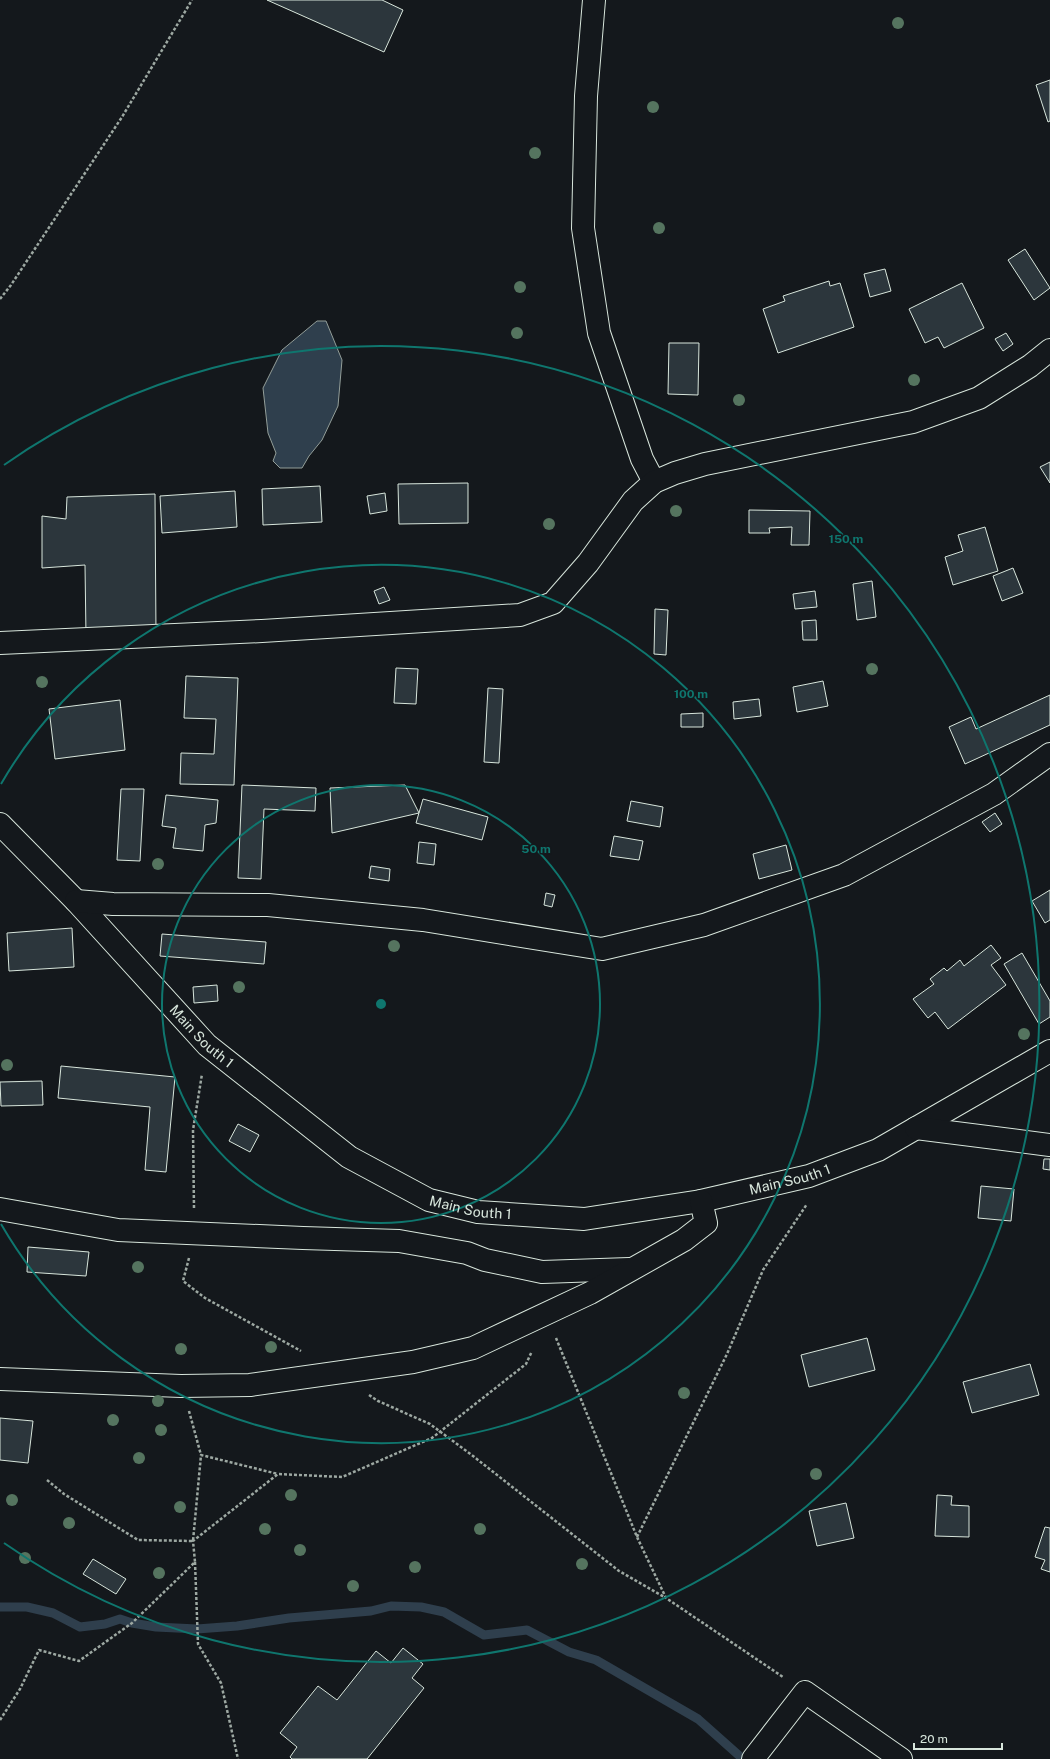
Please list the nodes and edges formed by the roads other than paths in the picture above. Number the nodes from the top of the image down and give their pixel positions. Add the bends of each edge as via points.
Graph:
1 (594, 0) edge
2 (1050, 350) edge
3 (654, 482) junction
4 (0, 643) edge
5 (1050, 754) edge
6 (0, 824) edge
7 (76, 901) junction
8 (1050, 1051) edge
9 (916, 1128) junction
10 (1050, 1146) edge
11 (701, 1201) junction
12 (0, 1209) edge
13 (634, 1269) junction
14 (0, 1379) edge
15 (757, 1754) edge
16 (901, 1759) edge

1 - 3 street via 586,96 583,228 599,333 642,459
2 - 3 street via 1030,366 979,398 913,422 705,464
3 - 4 street via 633,500 588,563 553,603 520,615 262,631
5 - 7 street via 994,794 844,875 704,925 602,949 423,920 268,905 112,904
6 - 7 street, Main South 1
7 - 11 street, Main South 1 via 207,1045 349,1157 430,1200 478,1212 584,1219
8 - 9 street, Main South 1
9 - 10 street
9 - 11 street, Main South 1 via 878,1150 809,1176
11 - 13 street via 706,1223 684,1240
12 - 13 street via 118,1230 400,1241 467,1253 485,1260 542,1272
13 - 14 street via 590,1293 473,1348 413,1362 250,1385 181,1386
15 - 16 street via 805,1692

